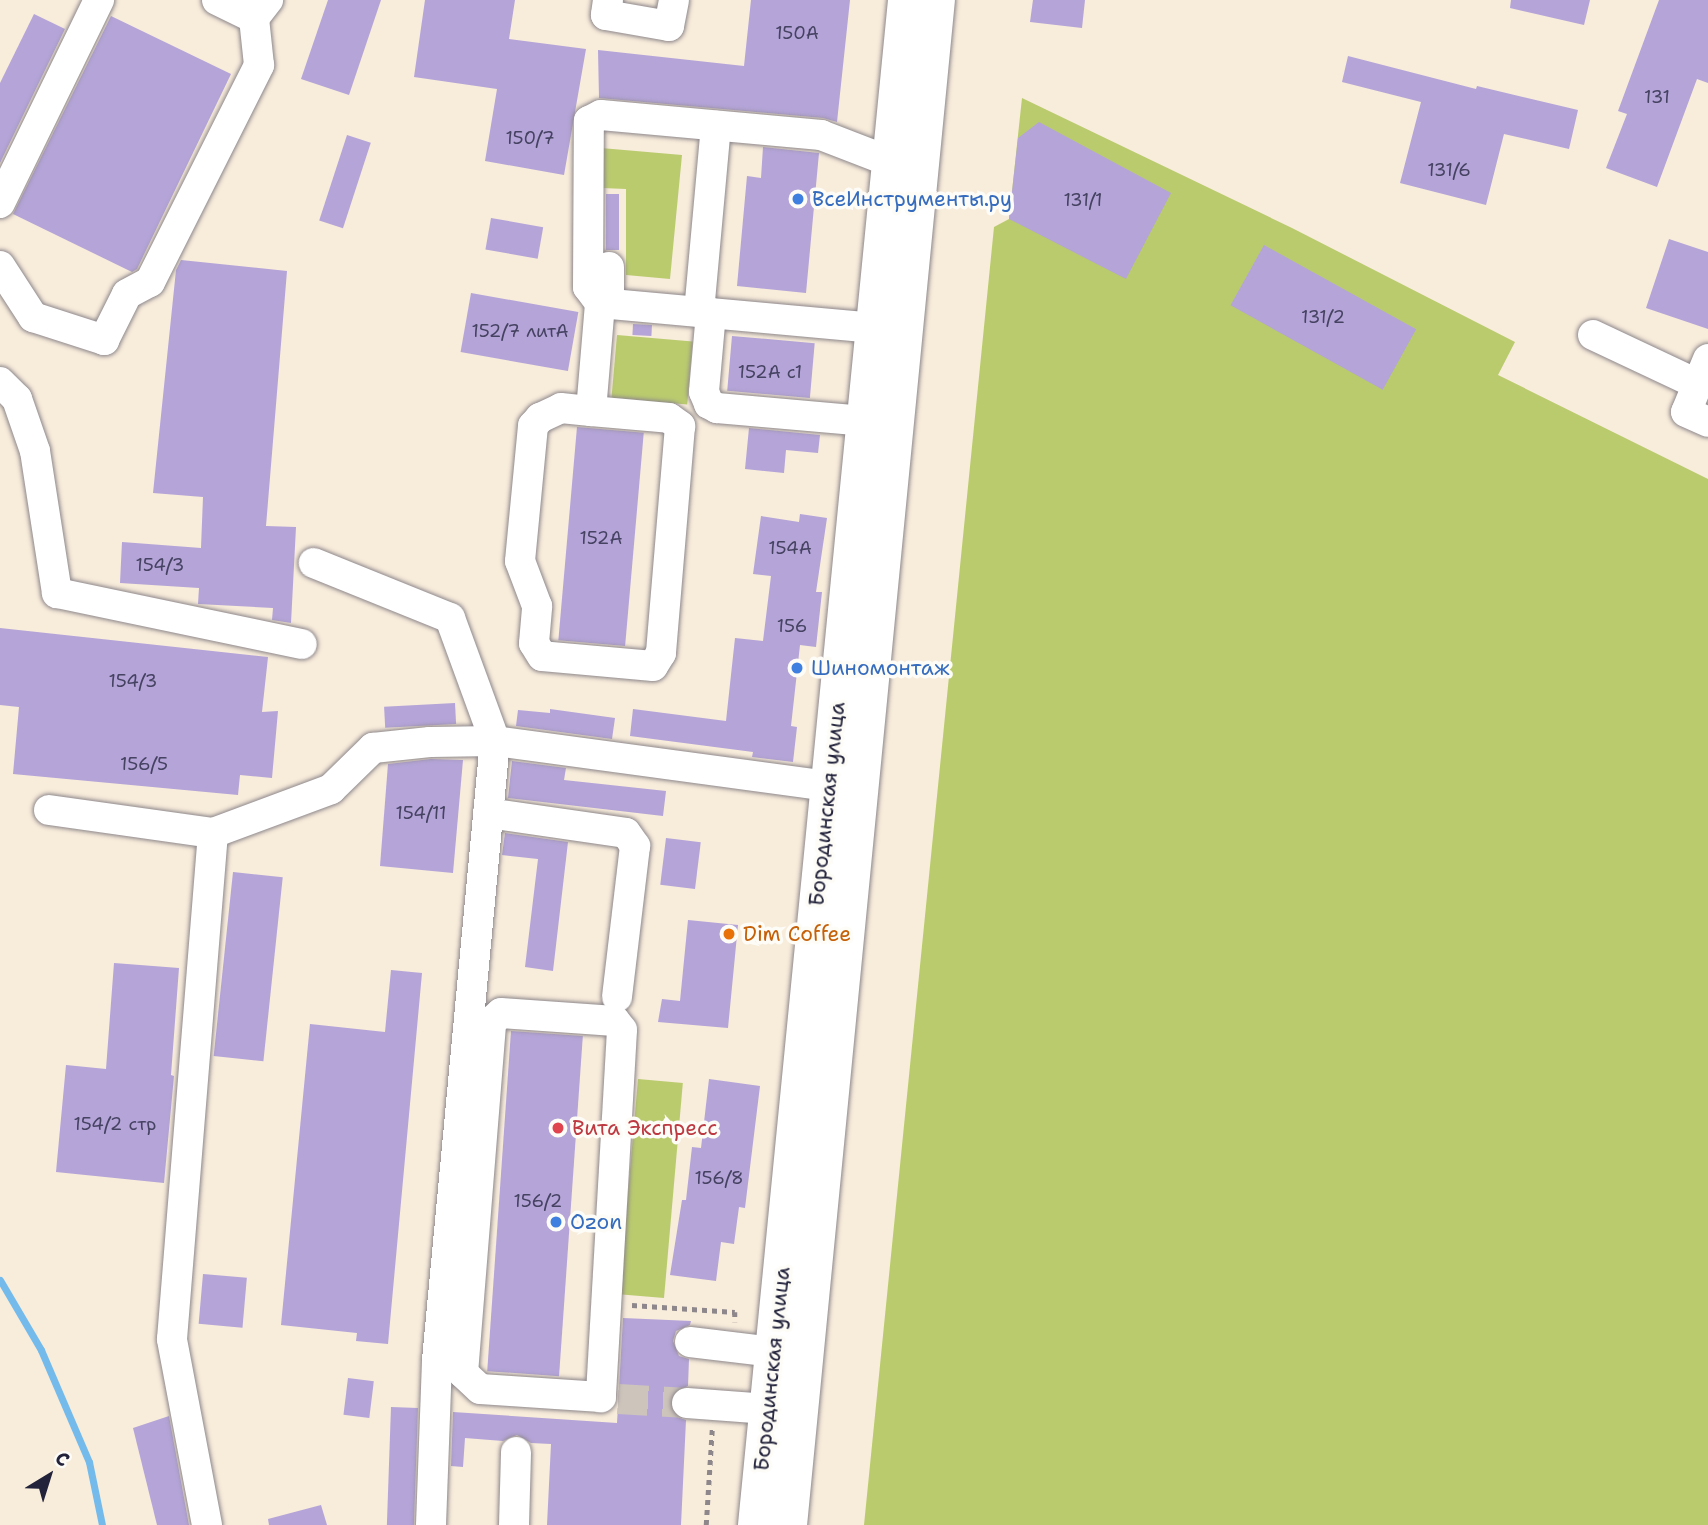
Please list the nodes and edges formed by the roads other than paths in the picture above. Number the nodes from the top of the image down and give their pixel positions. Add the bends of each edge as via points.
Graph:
1 (99, 0) edge
2 (217, 0) edge
3 (608, 0) edge
4 (674, 0) edge
5 (907, 0) edge
6 (936, 0) edge
7 (261, 9) edge
8 (716, 126) junction
9 (891, 162) junction
10 (0, 203) edge
11 (0, 265) edge
12 (609, 267) dead end
13 (605, 303) junction
14 (705, 313) junction
15 (875, 328) junction
16 (1593, 335) dead end
17 (1703, 372) edge
18 (0, 382) edge
19 (591, 411) junction
20 (866, 421) junction
21 (1708, 422) edge
22 (314, 564) dead end
23 (302, 644) dead end
24 (495, 741) junction
25 (829, 786) junction
26 (48, 810) dead end
27 (488, 813) junction
28 (213, 833) junction
29 (617, 997) dead end
30 (690, 1342) dead end
31 (774, 1352) junction
32 (609, 1398) joint
33 (687, 1403) tunnel mouth
34 (768, 1409) junction
35 (516, 1452) dead end
36 (207, 1525) edge
37 (431, 1525) edge
38 (514, 1525) edge
39 (757, 1525) edge
40 (788, 1525) edge

1 - 10 lane
2 - 7 lane
3 - 4 lane via 606,15 669,26
5 - 9 main road, Бородинская улица
6 - 40 main road, Бородинская улица
7 - 11 lane via 258,65 150,282 127,294 104,340 33,317
8 - 9 lane via 821,135
8 - 13 lane via 601,115 589,121 589,287
8 - 14 lane
9 - 15 main road, Бородинская улица
12 - 13 lane
13 - 14 lane
13 - 19 lane
14 - 15 lane
14 - 20 lane via 704,392 709,404
15 - 20 main road, Бородинская улица
16 - 17 lane
17 - 21 lane via 1686,412
18 - 23 lane via 18,399 36,451 57,593
19 - 19 lane via 561,408 533,426 520,561 537,606 534,643 542,656 550,659 653,666 661,653 680,426 669,418
20 - 25 main road, Бородинская улица
22 - 24 lane via 450,618
24 - 25 lane
24 - 27 lane
24 - 28 lane via 373,748 331,789
25 - 31 main road, Бородинская улица
26 - 28 lane
27 - 29 lane via 626,833 635,846
27 - 37 lane via 436,1360
28 - 36 lane via 172,1339
30 - 31 lane
31 - 34 main road, Бородинская улица
32 - 32 lane via 480,1389 463,1373 491,1022 501,1013 615,1021 622,1030
33 - 34 lane
34 - 39 main road, Бородинская улица
35 - 38 lane

